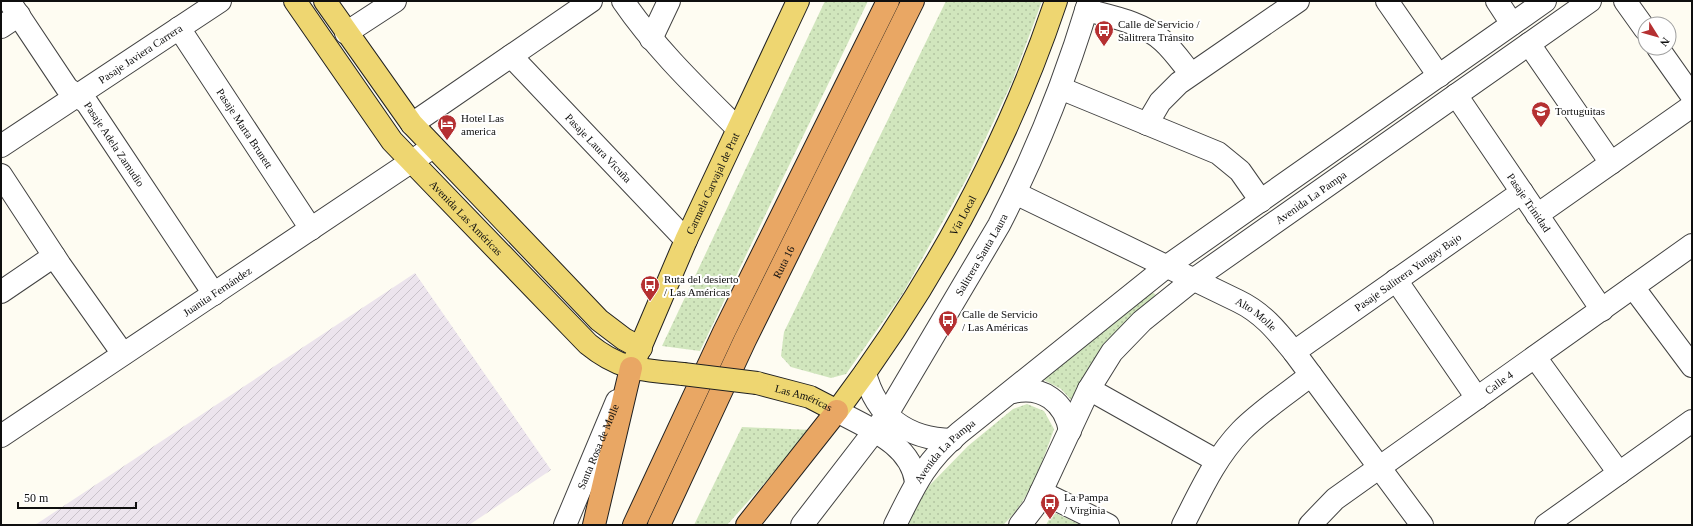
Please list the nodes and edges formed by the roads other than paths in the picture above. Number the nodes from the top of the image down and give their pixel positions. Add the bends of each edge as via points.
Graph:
1 (220, 1) edge
2 (295, 1) edge
3 (325, 1) edge
4 (395, 1) edge
5 (591, 1) edge
6 (623, 1) edge
7 (669, 1) edge
8 (798, 1) edge
9 (888, 1) edge
10 (913, 1) edge
11 (1056, 1) edge
12 (1298, 1) edge
13 (1387, 1) edge
14 (1497, 1) edge
15 (1545, 1) edge
16 (1590, 1) edge
17 (1625, 1) edge
18 (1087, 5) edge
19 (12, 10) edge
20 (1637, 18) edge
21 (1512, 24) junction
22 (179, 28) junction
23 (346, 33) junction
24 (651, 40) junction
25 (1529, 44) junction
26 (510, 56) junction
27 (1664, 56) edge
28 (1191, 74) junction
29 (1439, 76) junction
30 (1060, 88) junction
31 (77, 95) junction
32 (1456, 95) junction
33 (1692, 96) edge
34 (1692, 106) edge
35 (412, 124) junction
36 (1147, 124) junction
37 (738, 129) junction
38 (1, 146) edge
39 (433, 147) junction
40 (412, 161) junction
41 (1611, 163) junction
42 (1, 175) edge
43 (1522, 192) junction
44 (1015, 193) junction
45 (1261, 201) junction
46 (1537, 215) junction
47 (311, 229) junction
48 (686, 240) junction
49 (1692, 246) edge
50 (54, 256) junction
51 (1166, 267) junction
52 (1193, 280) junction
53 (1396, 280) junction
54 (1633, 287) junction
55 (1, 292) edge
56 (214, 294) junction
57 (1602, 310) junction
58 (641, 348) junction
59 (1294, 352) junction
60 (123, 354) junction
61 (1535, 357) junction
62 (1692, 366) edge
63 (631, 368) junction
64 (865, 373) junction
65 (683, 374) joint
66 (1311, 375) junction
67 (1089, 389) junction
68 (1013, 392) junction
69 (1477, 398) junction
70 (837, 411) junction
71 (1692, 420) edge
72 (880, 424) junction
73 (1070, 431) junction
74 (1, 436) edge
75 (952, 440) junction
76 (1217, 460) junction
77 (1380, 467) junction
78 (1619, 473) junction
79 (916, 482) junction
80 (1041, 492) junction
81 (565, 525) edge
82 (594, 525) edge
83 (634, 525) edge
84 (659, 525) edge
85 (747, 525) edge
86 (802, 525) edge
87 (895, 525) edge
88 (1020, 525) edge
89 (1108, 525) edge
90 (1183, 525) edge
91 (1310, 525) edge
92 (1422, 525) edge
93 (1546, 525) edge

1 - 22 street, Pasaje Javiera Carrera
2 - 40 main road, Avenida Las Américas via 380,125
3 - 23 main road
4 - 23 street
5 - 26 street
6 - 24 street
7 - 24 street
8 - 37 main road, Carmela Carvajal de Prat
9 - 83 highway, Ruta 16 via 727,325
10 - 84 highway, Ruta 16 via 745,340
11 - 64 main road, Vía Local via 1013,114 974,197 926,282
12 - 28 street
13 - 29 street
14 - 21 street
15 - 21 street, Avenida La Pampa
16 - 25 street, Avenida La Pampa
17 - 20 street
18 - 28 street via 1154,34
18 - 30 street, Salitrera Santa Laura
19 - 31 street, Pasaje Adela Zamudio via 67,88
21 - 29 street, Avenida La Pampa
22 - 31 street, Pasaje Javiera Carrera
22 - 47 street, Pasaje Marta Brunett
23 - 35 main road
24 - 37 street
25 - 32 street, Avenida La Pampa
25 - 41 street
26 - 35 street
26 - 48 street, Pasaje Laura Vicuña
27 - 33 street
28 - 36 street via 1168,93
29 - 45 street, Avenida La Pampa
30 - 36 street
30 - 44 street, Salitrera Santa Laura
31 - 38 street, Pasaje Javiera Carrera
31 - 56 street, Pasaje Adela Zamudio via 87,103
32 - 43 street, Pasaje Trinidad
32 - 52 street, Avenida La Pampa
34 - 41 street
35 - 39 main road
36 - 45 street via 1226,159 1240,172
37 - 48 main road, Carmela Carvajal de Prat
39 - 40 street, Juanita Fernández
39 - 58 main road via 599,320
40 - 47 street, Juanita Fernández
40 - 63 main road, Avenida Las Américas via 588,344 612,361
41 - 46 street
42 - 50 street
43 - 46 street, Pasaje Trinidad
43 - 53 street, Pasaje Salitrera Yungay Bajo
44 - 51 street, Alto Molle
44 - 72 street, Salitrera Santa Laura via 982,256
45 - 51 street, Avenida La Pampa
46 - 57 street, Pasaje Trinidad
47 - 56 street, Juanita Fernández
48 - 58 main road, Carmela Carvajal de Prat
49 - 54 street, Calle 4
50 - 55 street
50 - 60 street
51 - 52 street, Alto Molle
51 - 68 street, Avenida La Pampa
52 - 59 street, Alto Molle via 1259,313 1277,330
52 - 67 street, Avenida La Pampa via 1126,336 1112,352
53 - 59 street, Pasaje Salitrera Yungay Bajo
53 - 69 street
54 - 57 street, Calle 4
54 - 62 street
56 - 60 street, Juanita Fernández
57 - 61 street, Calle 4
58 - 63 main road, Carmela Carvajal de Prat
59 - 66 street, Alto Molle
60 - 74 street, Juanita Fernández
61 - 69 street, Calle 4
61 - 78 street
63 - 65 main road, Avenida Las Américas
63 - 81 street, Santa Rosa de Molle
63 - 82 highway
64 - 70 main road, Vía Local
64 - 72 street, Las Américas
65 - 70 main road, Las Américas, bridge via 757,383 794,391
66 - 76 street via 1250,423
66 - 77 street, Alto Molle
67 - 73 street, Avenida La Pampa
67 - 76 street
68 - 73 street via 1037,391 1052,398 1065,412
68 - 75 street, Avenida La Pampa
69 - 77 street, Calle 4
70 - 72 street, Las Américas
70 - 85 highway
71 - 78 street
72 - 75 street, Las Américas via 939,440
72 - 79 street, Las Américas via 894,444 906,454 913,467
72 - 86 street, Salitrera Santa Laura
73 - 80 street, Avenida La Pampa
75 - 79 street, Avenida La Pampa via 932,458
76 - 90 street
77 - 91 street, Calle 4 via 1335,499
77 - 92 street, Alto Molle
78 - 93 street
79 - 87 street, Avenida La Pampa
80 - 88 street, Avenida La Pampa via 1034,507
80 - 89 street

